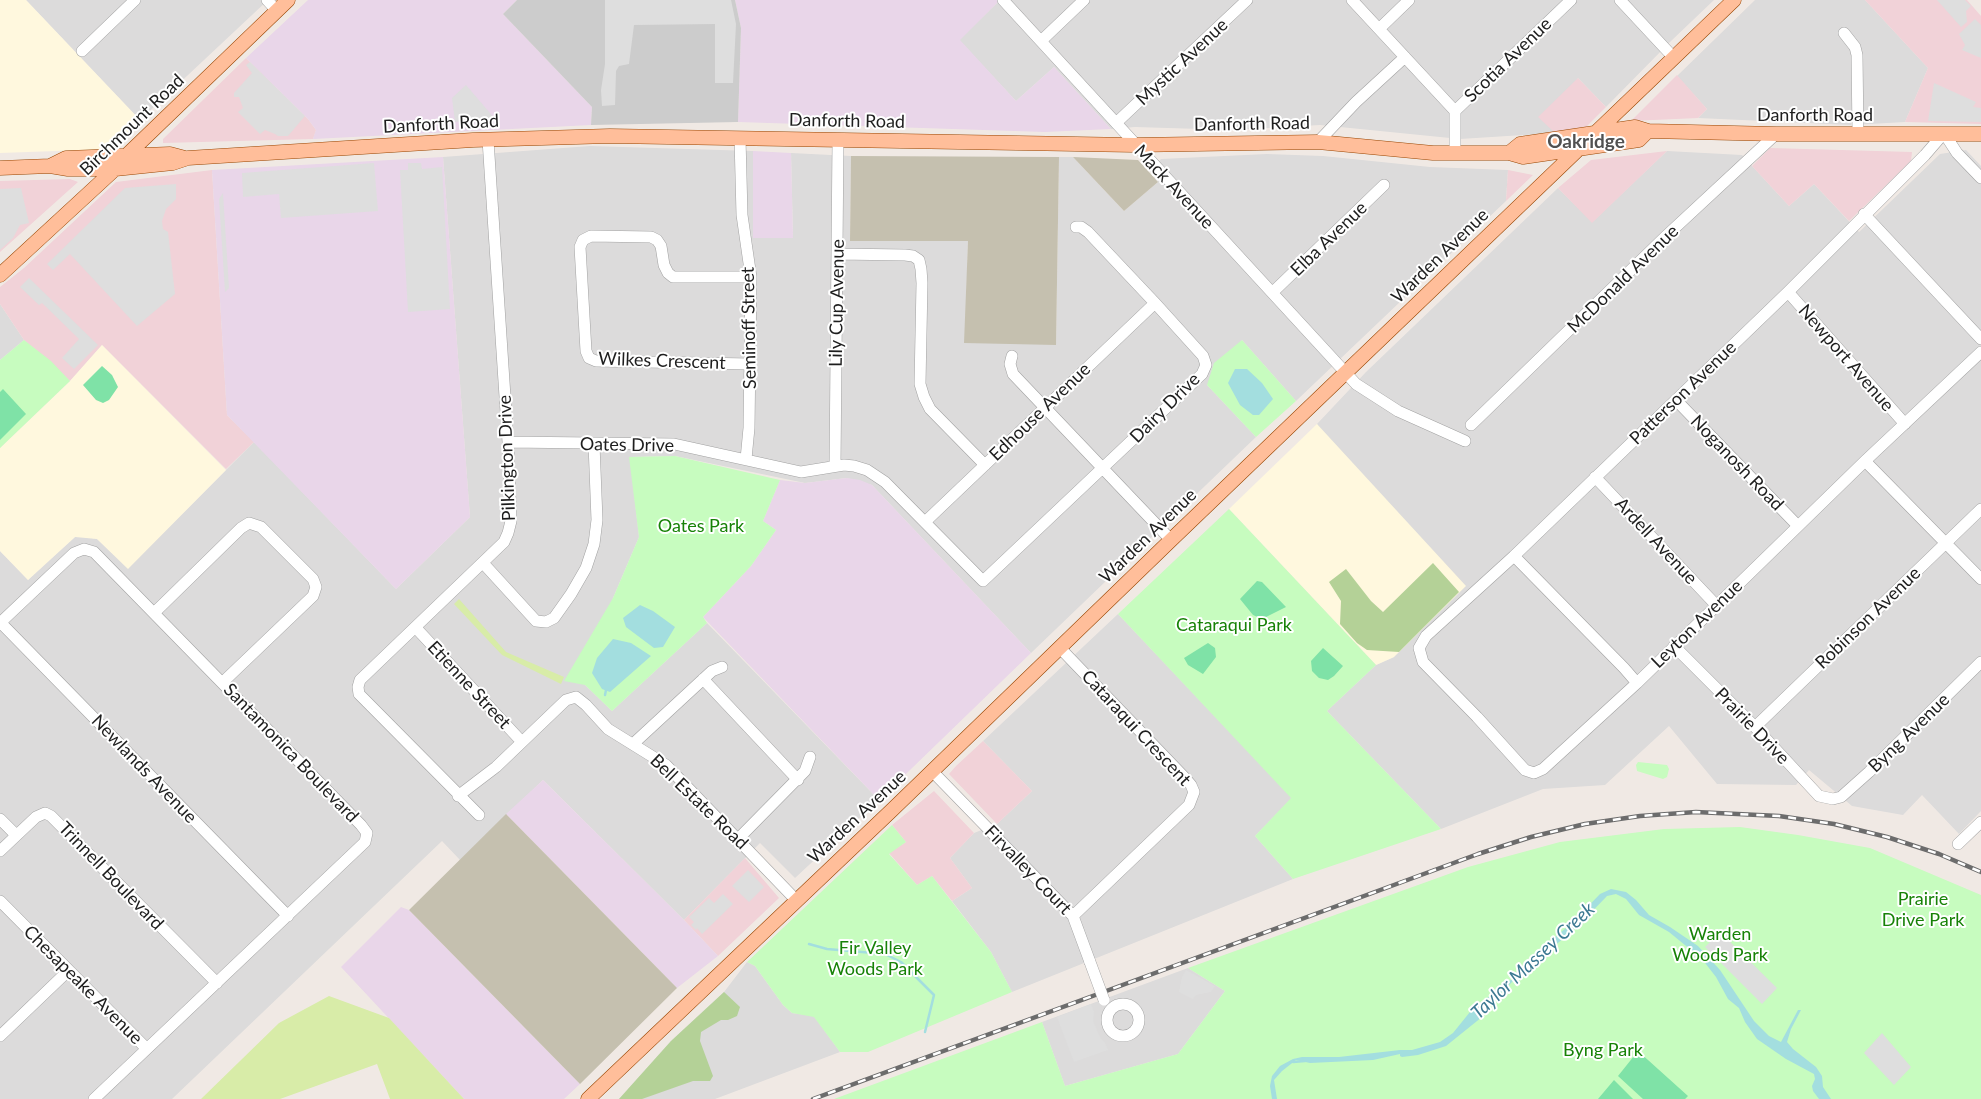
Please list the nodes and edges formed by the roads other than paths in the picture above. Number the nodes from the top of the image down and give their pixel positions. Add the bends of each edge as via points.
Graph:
1 (135, 0) edge
2 (267, 0) edge
3 (288, 0) edge
4 (1003, 0) edge
5 (1084, 0) edge
6 (1247, 0) edge
7 (1352, 0) edge
8 (1409, 0) edge
9 (1571, 0) edge
10 (1620, 0) edge
11 (1734, 0) edge
12 (277, 11) junction
13 (1380, 28) junction
14 (1844, 33) dead end
15 (1041, 40) junction
16 (82, 51) dead end
17 (1405, 57) junction
18 (1674, 58) junction
19 (1455, 111) junction
20 (1116, 123) junction
21 (1648, 131) junction
22 (1944, 133) junction
23 (1594, 134) junction
24 (1776, 134) junction
25 (1858, 134) junction
26 (1981, 134) edge
27 (740, 138) junction
28 (488, 140) junction
29 (838, 140) junction
30 (1318, 142) junction
31 (1134, 145) junction
32 (1577, 150) junction
33 (1509, 153) junction
34 (1455, 154) junction
35 (127, 155) junction
36 (185, 158) junction
37 (50, 166) junction
38 (0, 168) edge
39 (115, 168) junction
40 (1981, 178) edge
41 (1384, 185) dead end
42 (1864, 214) junction
43 (1076, 228) dead end
44 (838, 254) junction
45 (0, 274) edge
46 (751, 277) junction
47 (1273, 292) junction
48 (1788, 292) junction
49 (1155, 303) junction
50 (1981, 339) edge
51 (1981, 352) edge
52 (1012, 356) dead end
53 (750, 364) junction
54 (1346, 372) junction
55 (1676, 400) junction
56 (1045, 408) junction
57 (1905, 424) junction
58 (1471, 425) dead end
59 (1465, 441) dead end
60 (508, 442) junction
61 (594, 444) junction
62 (746, 459) junction
63 (1865, 461) junction
64 (985, 465) junction
65 (835, 466) junction
66 (1104, 468) junction
67 (1596, 476) junction
68 (1981, 509) edge
69 (926, 522) junction
70 (1798, 526) junction
71 (1170, 540) junction
72 (1945, 544) junction
73 (1514, 556) junction
74 (483, 563) junction
75 (1981, 580) edge
76 (1716, 605) junction
77 (154, 613) junction
78 (0, 622) edge
79 (416, 628) junction
80 (1674, 646) junction
81 (1060, 648) junction
82 (1419, 648) joint
83 (1981, 662) edge
84 (722, 668) dead end
85 (703, 679) junction
86 (222, 682) junction
87 (1637, 683) junction
88 (1756, 728) junction
89 (522, 742) junction
90 (633, 744) junction
91 (810, 757) dead end
92 (932, 771) junction
93 (798, 780) junction
94 (458, 796) junction
95 (1833, 799) joint
96 (479, 815) dead end
97 (0, 819) edge
98 (1981, 822) edge
99 (16, 835) junction
100 (738, 839) junction
101 (1958, 844) dead end
102 (0, 851) edge
103 (796, 900) junction
104 (0, 901) edge
105 (288, 916) junction
106 (1074, 916) junction
107 (68, 971) junction
108 (216, 983) junction
109 (1109, 1013) dead end
110 (0, 1036) edge
111 (146, 1048) junction
112 (94, 1099) edge
113 (588, 1099) edge

1 - 16 street
2 - 12 street
3 - 12 main road, Birchmount Road
4 - 15 street, Mack Avenue
5 - 15 street
6 - 20 street, Mystic Avenue
7 - 13 street
8 - 13 street
9 - 19 street, Scotia Avenue
10 - 18 street
11 - 18 main road, Warden Avenue
12 - 35 main road, Birchmount Road
13 - 17 street
14 - 25 street via 1857,55
15 - 20 street, Mack Avenue
17 - 19 street
17 - 30 street
18 - 23 main road, Warden Avenue
19 - 34 street, Scotia Avenue
20 - 31 street, Mack Avenue
21 - 23 main road, Danforth Road via 1636,127
21 - 24 main road, Danforth Road
21 - 32 main road, Danforth Road via 1639,140
22 - 25 main road, Danforth Road
22 - 26 main road, Danforth Road
22 - 40 street via 1957,153
22 - 42 street, Patterson Avenue
23 - 32 main road, Warden Avenue
23 - 33 main road, Danforth Road via 1520,144
24 - 25 main road, Danforth Road
24 - 58 street, McDonald Avenue
27 - 28 main road, Danforth Road via 610,136
27 - 29 main road, Danforth Road
27 - 46 street, Seminoff Street via 742,215
28 - 36 main road, Danforth Road
28 - 60 street, Pilkington Drive
29 - 31 main road, Danforth Road
29 - 44 street, Lily Cup Avenue
30 - 31 main road, Danforth Road
30 - 34 main road, Danforth Road
31 - 47 street, Mack Avenue
32 - 33 main road, Danforth Road via 1523,157
32 - 54 main road, Warden Avenue
33 - 34 main road, Danforth Road
35 - 36 main road, Danforth Road via 170,154
35 - 37 main road, Danforth Road via 66,158
35 - 39 main road, Birchmount Road
36 - 39 main road, Danforth Road via 173,163
37 - 38 main road, Danforth Road
37 - 39 main road, Danforth Road via 68,170
39 - 45 main road, Birchmount Road
41 - 47 street, Elba Avenue
42 - 48 street, Patterson Avenue
42 - 50 street
43 - 49 street, Dairy Drive via 1081,227 1088,232
44 - 64 street via 905,255 919,260 922,283 920,384 924,397 930,409
44 - 65 street, Lily Cup Avenue
46 - 53 street, Seminoff Street
46 - 53 street, Wilkes Crescent via 673,277 664,265 661,246 651,237 591,236 583,240 580,247 589,358 596,362
47 - 54 street, Mack Avenue
48 - 55 street, Patterson Avenue
48 - 57 street, Newport Avenue
49 - 56 street, Edhouse Avenue
49 - 66 street, Dairy Drive via 1203,356 1206,365 1202,374
51 - 57 street, Leyton Avenue
52 - 56 street via 1013,374
53 - 62 street, Seminoff Street
54 - 59 street, Mack Avenue via 1356,384 1398,411
54 - 71 main road, Warden Avenue
55 - 67 street, Patterson Avenue
55 - 70 street, Noganosh Road
56 - 64 street, Edhouse Avenue
56 - 66 street
57 - 63 street, Leyton Avenue
60 - 61 street, Oates Drive
60 - 74 street, Pilkington Drive via 511,521 504,542
61 - 62 street, Oates Drive via 674,444
61 - 74 street via 597,520 594,544 586,568 554,618 546,622 536,621
62 - 65 street, Oates Drive via 801,472
63 - 70 street, Leyton Avenue
63 - 72 street
64 - 69 street, Edhouse Avenue
65 - 69 street via 854,466 872,473
66 - 69 street, Dairy Drive via 983,581
66 - 71 street
67 - 73 street, Patterson Avenue
67 - 76 street, Ardell Avenue
68 - 72 street, Robinson Avenue
70 - 76 street, Leyton Avenue
71 - 81 main road, Warden Avenue
72 - 75 street
72 - 88 street, Robinson Avenue
73 - 82 street, Patterson Avenue via 1426,636
73 - 87 street
74 - 79 street, Pilkington Drive
76 - 80 street, Leyton Avenue
77 - 78 street, Santamonica Boulevard via 94,552 84,549 74,553
77 - 86 street, Santamonica Boulevard
77 - 86 street via 241,528 250,523 261,526 313,579 316,586 313,596
78 - 105 street, Newlands Avenue
79 - 89 street, Etienne Street
79 - 94 street, Pilkington Drive via 360,680 359,694
80 - 87 street, Leyton Avenue
80 - 88 street, Prairie Drive
81 - 92 main road, Warden Avenue
81 - 106 street, Cataraqui Crescent via 1185,778 1194,792 1189,805
82 - 87 street, Leyton Avenue via 1423,662 1525,770 1534,773 1543,769
83 - 95 street, Byng Avenue via 1869,772 1841,797
84 - 85 street
85 - 90 street
85 - 93 street
86 - 105 street, Santamonica Boulevard via 367,833 366,842
88 - 95 street, Prairie Drive via 1819,796
89 - 90 street, Bell Estate Road via 566,700 576,697 608,729
89 - 94 street, Bell Estate Road
90 - 100 street, Bell Estate Road via 666,765
91 - 93 street
92 - 103 main road, Warden Avenue
92 - 106 street, Firvalley Court
93 - 100 street
94 - 96 street, Pilkington Drive
97 - 99 street
98 - 101 street
99 - 102 street, Trinnell Boulevard
99 - 108 street, Trinnell Boulevard via 41,814 51,816
100 - 103 street, Bell Estate Road
103 - 113 main road, Warden Avenue
104 - 107 street, Chesapeake Avenue
105 - 108 street, Santamonica Boulevard
106 - 109 street, Firvalley Court, bridge
107 - 110 street
107 - 111 street, Chesapeake Avenue
108 - 111 street, Santamonica Boulevard
111 - 112 street, Santamonica Boulevard

